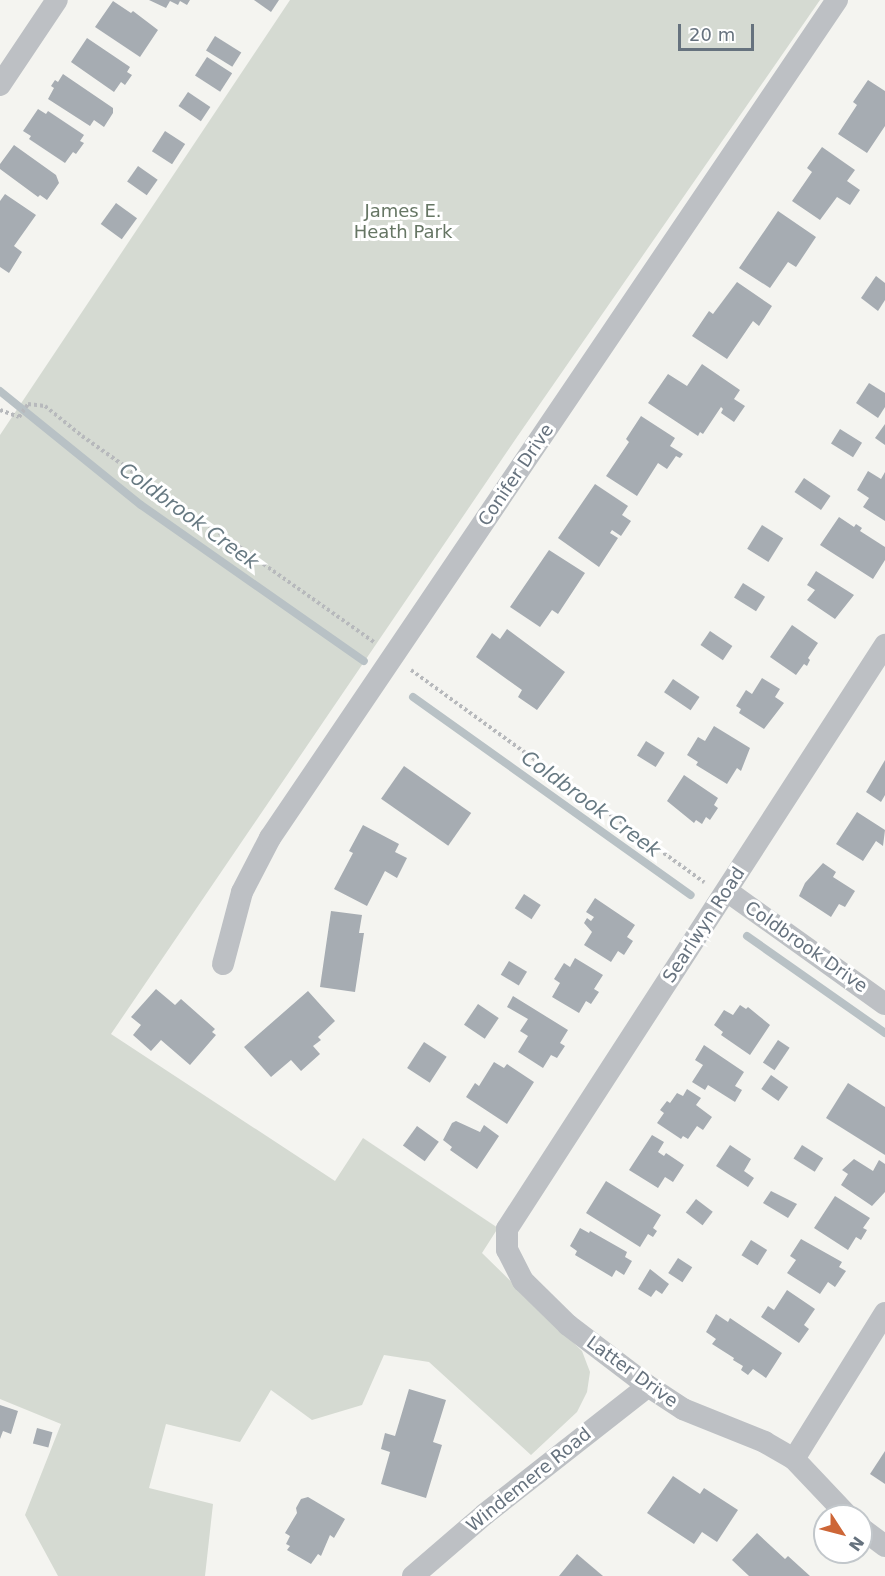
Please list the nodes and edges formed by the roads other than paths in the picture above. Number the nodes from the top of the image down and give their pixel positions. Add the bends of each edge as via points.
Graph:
1 (57, 0) edge
2 (837, 0) edge
3 (0, 84) edge
4 (885, 645) edge
5 (727, 891) junction
6 (223, 964) dead end
7 (885, 1004) edge
8 (521, 1203) joint
9 (885, 1313) edge
10 (648, 1386) junction
11 (794, 1459) junction
12 (837, 1504) edge
13 (413, 1576) edge

1 - 3 street
2 - 6 street, Conifer Drive via 270,838 242,892
4 - 5 street, Searlwyn Road
5 - 7 street, Coldbrook Drive
5 - 8 street, Searlwyn Road
8 - 10 street, Latter Drive via 507,1229 507,1251 523,1281 568,1325
9 - 11 street
10 - 11 street, Latter Drive via 683,1409 765,1442
10 - 13 street, Windemere Road
11 - 12 street, Latter Drive

